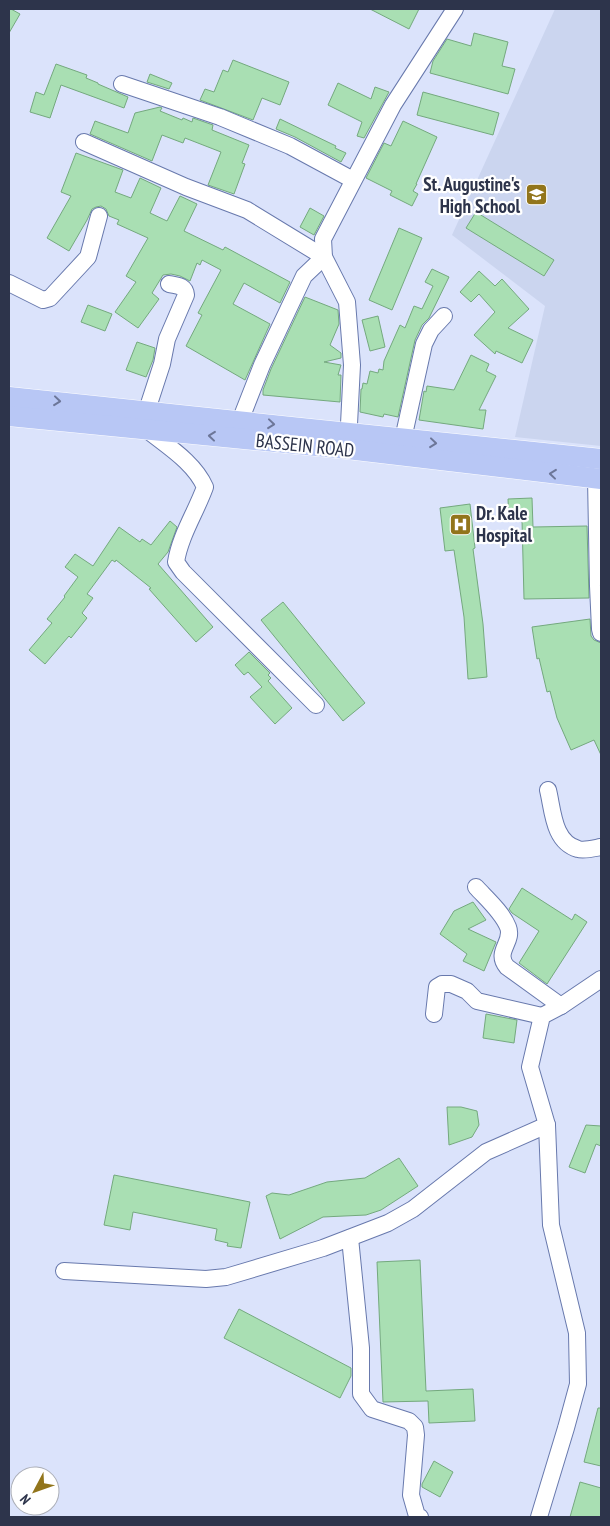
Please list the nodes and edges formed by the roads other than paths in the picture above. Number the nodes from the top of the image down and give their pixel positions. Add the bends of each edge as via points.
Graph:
1 (455, 9) edge
2 (122, 84) dead end
3 (84, 142) dead end
4 (353, 180) junction
5 (99, 216) dead end
6 (324, 256) junction
7 (9, 283) edge
8 (169, 284) dead end
9 (444, 316) dead end
10 (9, 397) edge
11 (9, 416) edge
12 (146, 420) junction
13 (240, 421) junction
14 (403, 439) junction
15 (348, 441) junction
16 (599, 469) edge
17 (601, 634) edge
18 (316, 705) dead end
19 (548, 790) dead end
20 (601, 847) edge
21 (476, 888) dead end
22 (601, 979) edge
23 (561, 1006) junction
24 (434, 1014) dead end
25 (542, 1016) junction
26 (547, 1125) junction
27 (350, 1238) junction
28 (64, 1271) dead end
29 (420, 1517) edge
30 (539, 1517) edge

1 - 4 street via 393,105
2 - 4 street via 220,117 290,146
3 - 6 street via 247,210
4 - 6 street via 323,239
5 - 7 street via 88,257 50,298 43,300
6 - 13 street via 304,276
6 - 15 street via 347,302 352,365
8 - 12 street via 183,287 186,295 167,340
9 - 14 street via 424,344
10 -> 12 main road, BASSEIN ROAD
11 - 12 main road, BASSEIN ROAD
12 - 13 main road, BASSEIN ROAD
15 -> 12 main road, BASSEIN ROAD
12 - 18 street via 200,477 205,488 178,550 176,562
13 -> 15 main road, BASSEIN ROAD
14 - 15 main road, BASSEIN ROAD
14 -> 16 main road, BASSEIN ROAD
16 -> 15 main road, BASSEIN ROAD
16 - 17 street
19 - 20 street via 558,833 579,849
21 - 23 street via 502,916 509,929 502,954 504,963
22 - 23 street
23 - 25 street
24 - 25 street via 437,986 451,984 467,991 477,1001
25 - 26 street via 530,1067
26 - 27 street via 486,1152 413,1208 388,1223
26 - 30 street via 551,1225 577,1333 578,1384
27 - 28 street via 226,1277 206,1279
27 - 29 street via 361,1348 362,1394 372,1409 410,1421 415,1427 410,1495

